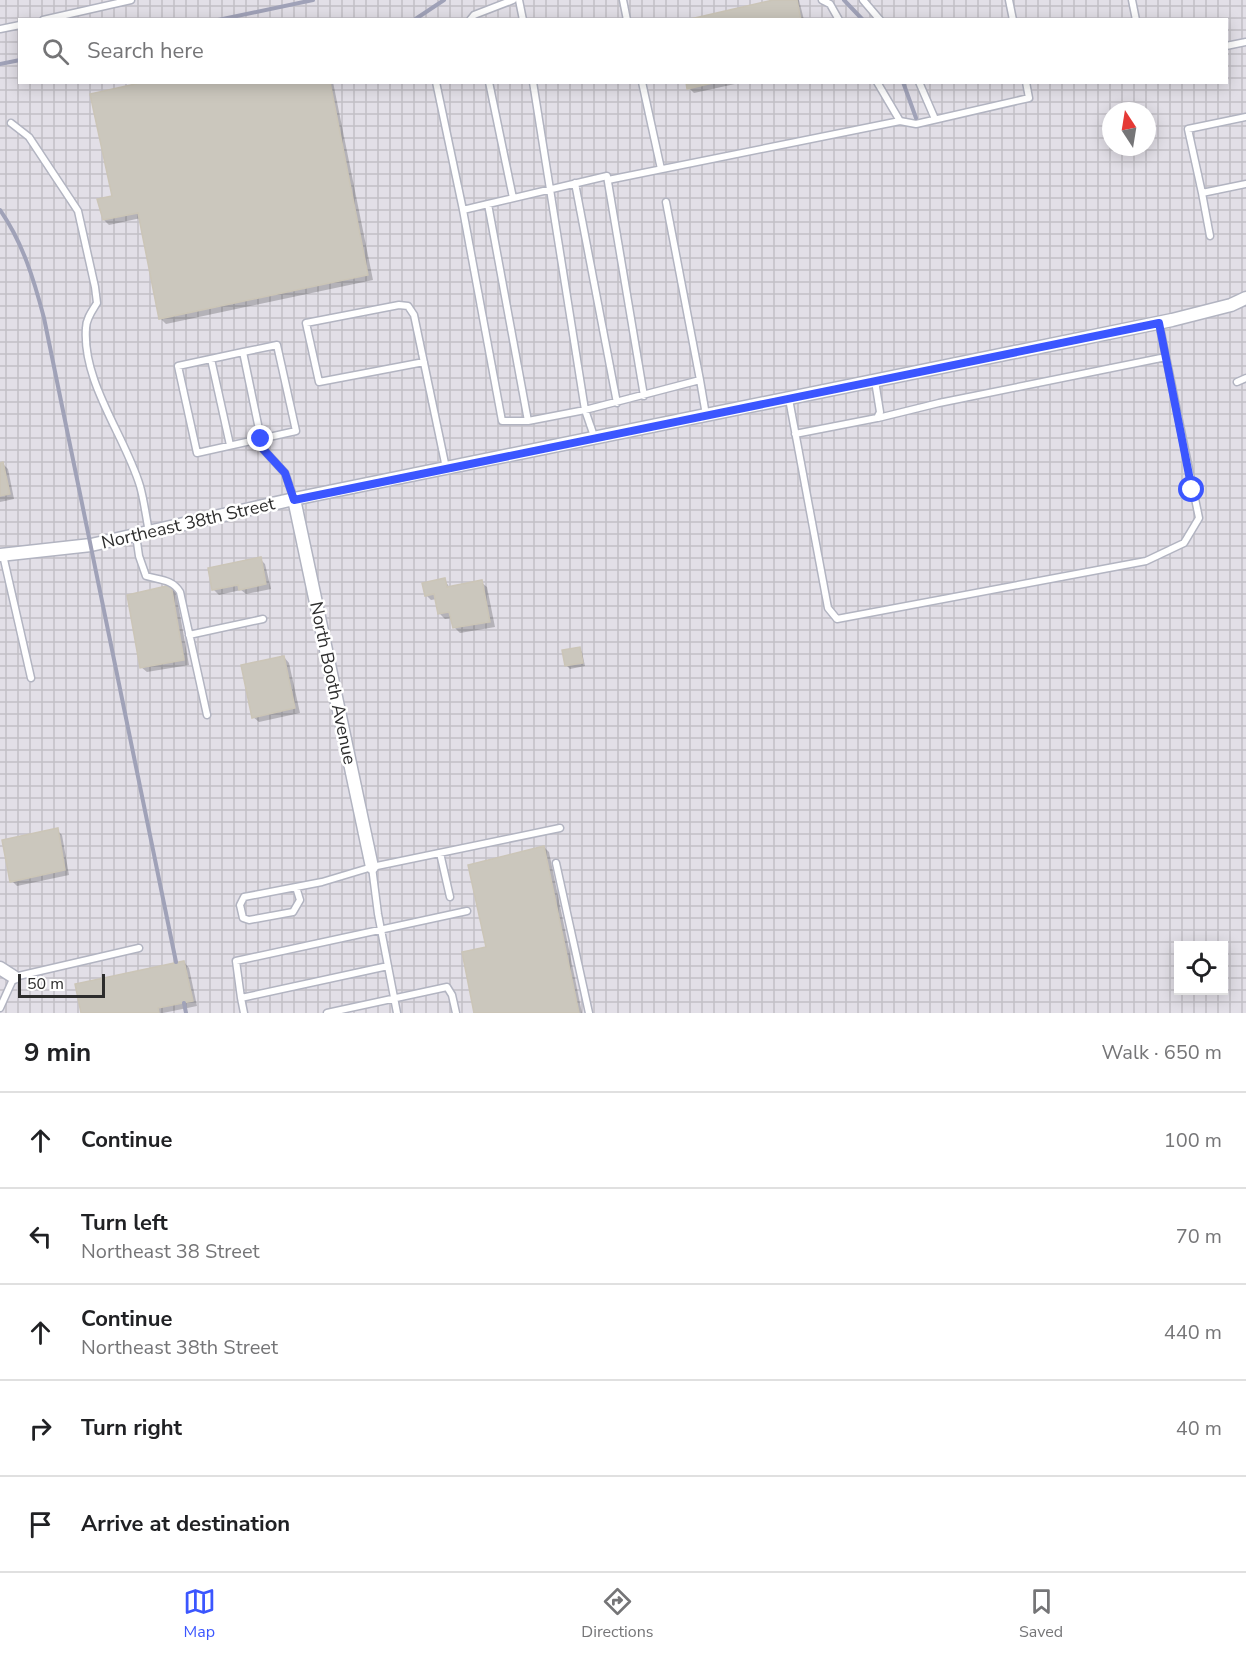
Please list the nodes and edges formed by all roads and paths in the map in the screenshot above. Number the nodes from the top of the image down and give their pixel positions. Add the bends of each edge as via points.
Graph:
1 (131, 0) edge
2 (513, 0) edge
3 (519, 0) edge
4 (623, 0) edge
5 (822, 0) edge
6 (863, 0) edge
7 (1009, 0) edge
8 (1132, 0) edge
9 (52, 18) edge
10 (473, 18) edge
11 (523, 18) edge
12 (627, 18) edge
13 (838, 18) edge
14 (878, 18) edge
15 (1013, 18) edge
16 (1136, 18) edge
17 (18, 25) edge
18 (0, 29) edge
19 (1246, 42) edge
20 (1228, 46) edge
21 (436, 84) edge
22 (489, 84) edge
23 (533, 84) edge
24 (642, 84) edge
25 (878, 84) edge
26 (920, 84) edge
27 (1026, 84) edge
28 (1246, 117) edge
29 (935, 119) junction
30 (900, 122) junction
31 (10, 123) dead end
32 (661, 169) junction
33 (608, 180) junction
34 (575, 183) junction
35 (1246, 184) edge
36 (550, 189) junction
37 (1202, 194) junction
38 (513, 198) junction
39 (666, 202) dead end
40 (488, 204) junction
41 (463, 210) junction
42 (1210, 236) dead end
43 (1246, 298) edge
44 (1159, 323) junction
45 (243, 352) junction
46 (1166, 357) junction
47 (211, 359) junction
48 (424, 362) junction
49 (1246, 378) edge
50 (700, 380) junction
51 (875, 381) junction
52 (1237, 382) dead end
53 (644, 396) junction
54 (789, 399) junction
55 (617, 403) junction
56 (585, 410) junction
57 (706, 416) junction
58 (878, 418) junction
59 (528, 421) junction
60 (795, 434) junction
61 (261, 439) junction
62 (595, 439) junction
63 (231, 446) junction
64 (446, 469) junction
65 (294, 500) junction
66 (149, 532) junction
67 (135, 534) junction
68 (2, 555) edge
69 (263, 620) dead end
70 (189, 635) junction
71 (31, 678) dead end
72 (207, 715) dead end
73 (560, 828) dead end
74 (440, 853) junction
75 (556, 863) dead end
76 (372, 867) junction
77 (296, 887) junction
78 (450, 897) dead end
79 (467, 911) dead end
80 (381, 929) junction
81 (139, 948) dead end
82 (388, 966) junction
83 (0, 968) edge
84 (14, 977) junction
85 (241, 998) junction
86 (394, 999) junction
87 (0, 1008) edge
88 (244, 1013) edge
89 (327, 1013) edge
90 (397, 1013) edge
91 (456, 1013) edge
92 (589, 1013) edge

1 - 9 lane
2 - 10 lane
3 - 11 lane
4 - 12 lane
5 - 13 lane via 830,4
6 - 14 lane
7 - 15 lane
8 - 16 lane
17 - 18 lane
19 - 20 lane
21 - 41 lane
22 - 38 lane
23 - 36 lane
24 - 32 lane
25 - 30 lane
26 - 29 lane
27 - 29 lane via 1029,98
28 - 37 lane via 1188,129
29 - 30 lane via 916,124
30 - 32 lane
31 - 66 lane via 28,137 78,211 97,303 86,327 87,354 140,486
32 - 33 lane
33 - 34 lane via 607,176
33 - 53 lane
34 - 36 lane
34 - 55 lane
35 - 37 lane
36 - 38 lane
36 - 56 lane
37 - 42 lane
38 - 40 lane
39 - 50 lane
40 - 41 lane
40 - 59 lane
41 - 59 lane via 502,421
43 - 44 street, Northeast 38th Street
44 - 46 lane
44 - 51 street, Northeast 38th Street
45 - 47 lane
45 - 61 lane
45 - 61 lane via 277,345 296,431
46 - 58 lane
46 - 60 lane via 1199,519 1184,543 1146,561 837,619 828,608
47 - 63 lane
47 - 63 lane via 178,366 196,453
48 - 48 lane via 414,315 408,306 306,323 319,382
48 - 64 lane
49 - 52 lane
50 - 53 lane
50 - 57 lane
51 - 54 street, Northeast 38th Street
51 - 58 lane
53 - 55 lane
54 - 57 street, Northeast 38th Street
54 - 60 lane
55 - 56 lane
56 - 59 lane
56 - 62 lane
57 - 62 street, Northeast 38th Street
58 - 60 lane
61 - 63 lane
61 - 65 lane via 263,449 285,473
62 - 64 street, Northeast 38th Street
64 - 65 street, Northeast 38th Street
65 - 66 street, Northeast 38th Street
65 - 76 street, North Booth Avenue
66 - 67 street, Northeast 38th Street
67 - 68 street, Northeast 38th Street via 91,545
67 - 70 lane via 146,576 169,581 180,592
68 - 71 lane
69 - 70 lane
70 - 72 lane
73 - 74 lane
74 - 76 lane
74 - 78 lane
75 - 92 lane
76 - 77 lane
76 - 80 lane
77 - 77 lane via 244,897 240,905 243,918 249,921 293,912 300,900
79 - 80 lane
80 - 82 lane
80 - 85 lane via 236,961
81 - 84 lane
82 - 85 lane
82 - 86 lane
83 - 84 street
84 - 87 lane
85 - 88 lane
86 - 89 lane
86 - 90 lane
86 - 91 lane via 447,987

